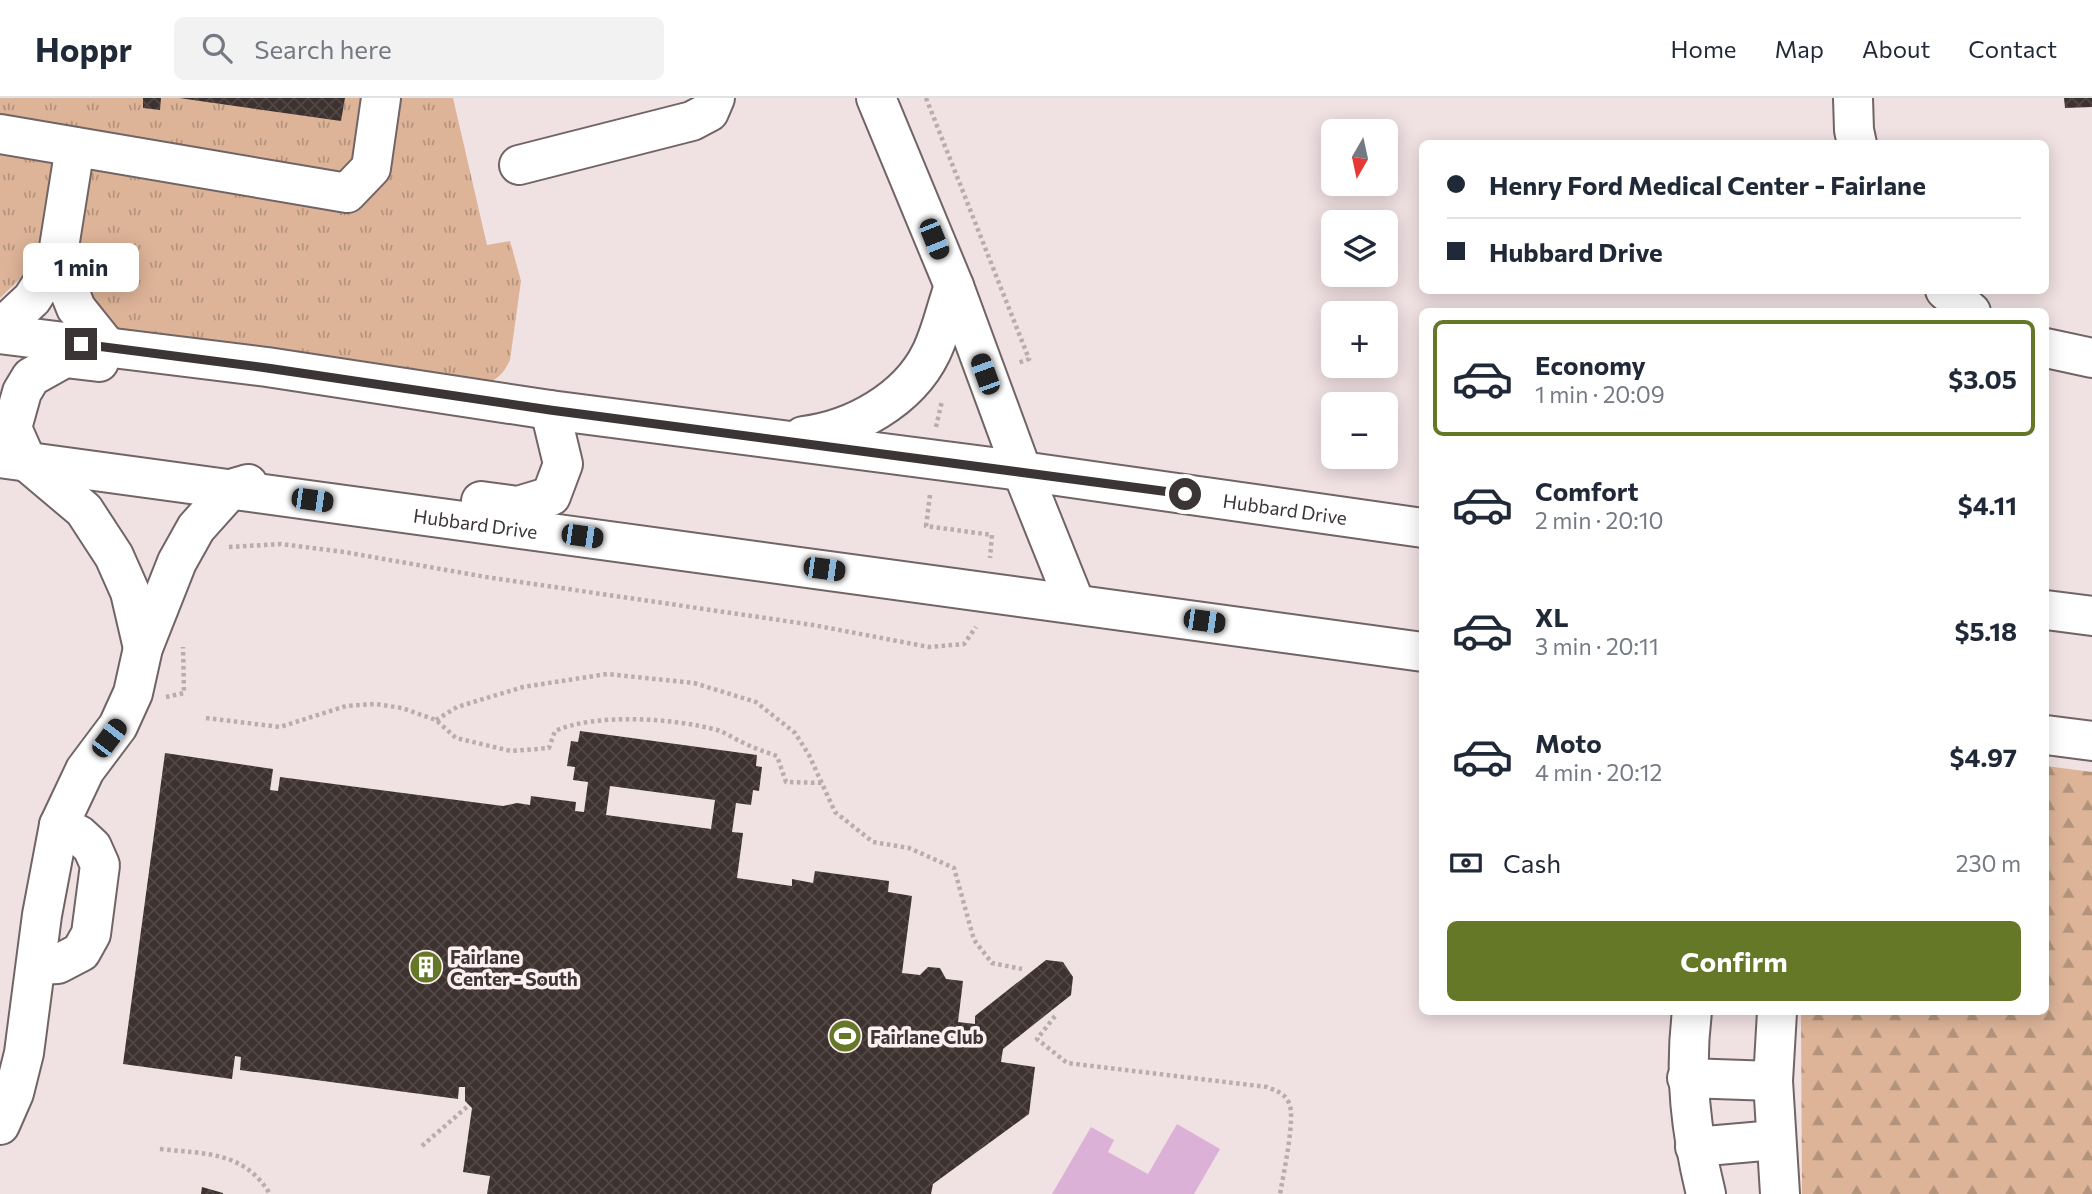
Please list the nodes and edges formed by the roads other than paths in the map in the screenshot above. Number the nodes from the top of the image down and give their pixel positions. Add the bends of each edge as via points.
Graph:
1 (380, 98) edge
2 (715, 98) edge
3 (876, 98) edge
4 (1853, 98) edge
5 (0, 134) edge
6 (1856, 140) edge
7 (75, 147) junction
8 (519, 165) dead end
9 (57, 260) junction
10 (954, 286) junction
11 (1950, 294) edge
12 (1966, 308) edge
13 (0, 329) edge
14 (0, 334) edge
15 (108, 348) junction
16 (2049, 349) edge
17 (2092, 358) edge
18 (267, 368) junction
19 (550, 410) junction
20 (776, 439) junction
21 (14, 460) edge
22 (1022, 471) junction
23 (231, 489) junction
24 (1419, 526) edge
25 (1076, 603) junction
26 (2049, 610) edge
27 (2092, 616) edge
28 (143, 648) junction
29 (1419, 651) edge
30 (2049, 735) edge
31 (2092, 741) edge
32 (59, 825) junction
33 (36, 965) junction
34 (1692, 1015) edge
35 (1777, 1015) edge
36 (1687, 1078) junction
37 (1773, 1081) junction
38 (0, 1125) edge
39 (1775, 1140) junction
40 (1695, 1147) junction
41 (1706, 1194) edge
42 (1780, 1194) edge

1 - 7 street via 370,168 347,193
2 - 8 street via 709,112 692,121
3 - 10 street
4 - 6 street
5 - 7 street
7 - 9 street
9 - 13 street via 32,299
9 - 15 street via 76,308
10 - 20 street via 932,352 905,389 845,425
10 - 22 street
11 - 12 street
14 - 15 street, Hubbard Drive
15 - 18 street, Hubbard Drive
16 - 17 street
18 - 19 street, Hubbard Drive
18 - 21 street via 207,377 65,358 31,377 22,392 12,428
19 - 20 street, Hubbard Drive
19 - 23 street via 563,464 551,496 518,506 281,475
20 - 22 street, Hubbard Drive
21 - 23 street, Hubbard Drive
21 - 28 street via 84,510 100,533 130,592
22 - 24 street, Hubbard Drive
22 - 25 street
23 - 25 street, Hubbard Drive
23 - 28 street via 196,528 177,562
25 - 29 street, Hubbard Drive
26 - 27 street
28 - 32 street via 133,693 118,726 85,770
30 - 31 street
32 - 33 street
32 - 33 street via 92,847 100,865 91,934 80,952 58,964
33 - 38 street via 24,1053
34 - 36 street
35 - 37 street
36 - 37 street
36 - 40 street
37 - 39 street
39 - 40 street
39 - 42 street
40 - 41 street

